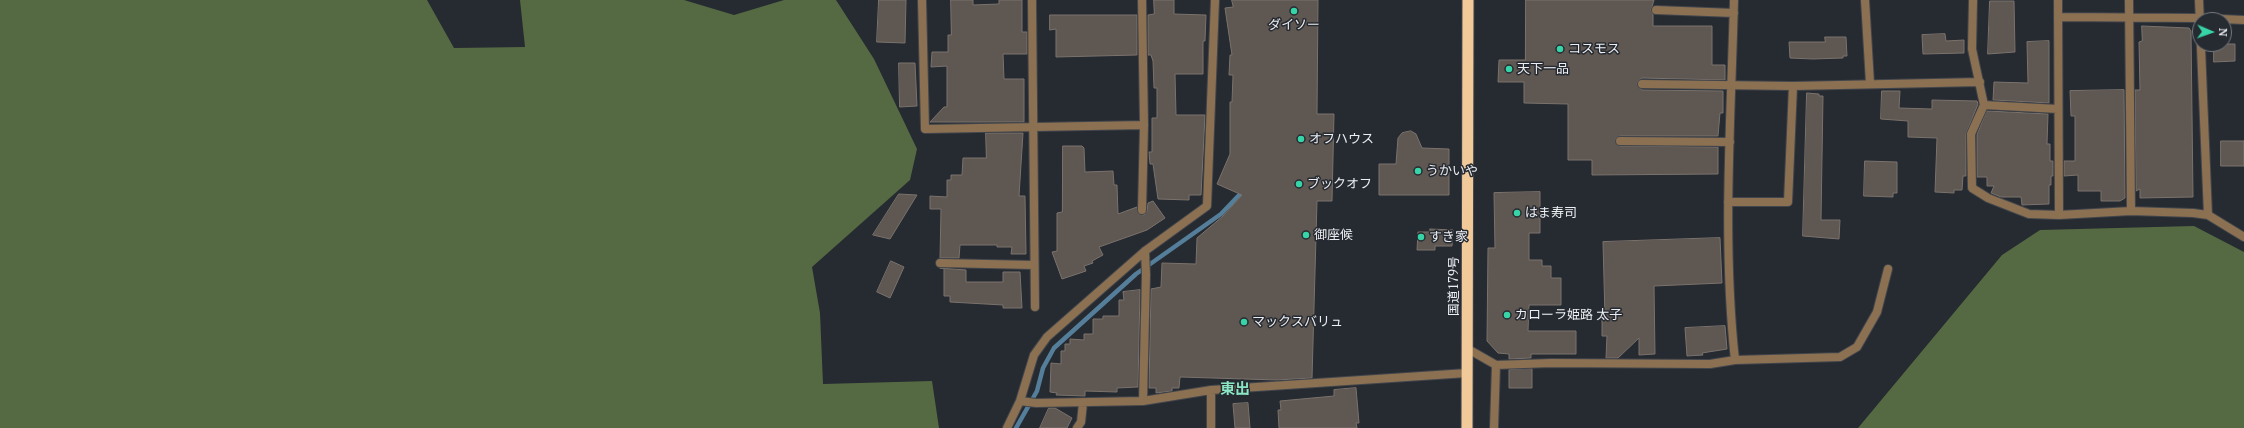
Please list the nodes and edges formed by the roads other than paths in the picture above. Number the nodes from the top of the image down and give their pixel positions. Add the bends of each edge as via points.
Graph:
1 (922, 0) edge
2 (1032, 0) edge
3 (1142, 0) edge
4 (1215, 0) edge
5 (1468, 0) edge
6 (1734, 0) edge
7 (1865, 0) edge
8 (1973, 0) edge
9 (2058, 0) edge
10 (2129, 0) edge
11 (2199, 0) edge
12 (1656, 10) dead end
13 (2199, 12) edge
14 (1734, 14) junction
15 (2058, 18) junction
16 (2129, 18) junction
17 (2192, 18) edge
18 (2232, 19) edge
19 (2244, 20) edge
20 (2201, 52) edge
21 (1980, 82) junction
22 (1870, 83) junction
23 (1642, 84) dead end
24 (1732, 84) junction
25 (1793, 86) junction
26 (1984, 105) junction
27 (2058, 108) junction
28 (1144, 125) junction
29 (1034, 128) junction
30 (1620, 141) dead end
31 (1730, 142) junction
32 (1728, 202) junction
33 (1142, 210) dead end
34 (2130, 211) junction
35 (2208, 214) junction
36 (2059, 215) junction
37 (2244, 237) edge
38 (1145, 251) junction
39 (940, 263) dead end
40 (1034, 265) junction
41 (1888, 269) dead end
42 (1035, 307) dead end
43 (1468, 349) junction
44 (1735, 360) junction
45 (1496, 365) junction
46 (1467, 373) junction
47 (1211, 390) junction
48 (1020, 400) junction
49 (1142, 401) junction
50 (1083, 403) junction
51 (1007, 428) edge
52 (1078, 428) edge
53 (1211, 428) edge
54 (1467, 428) edge
55 (1494, 428) edge

1 - 29 street via 925,129
2 - 29 street
3 - 28 street
4 - 38 street via 1207,206
5 - 43 highway, 国道179号
6 - 14 street
7 - 22 street
8 - 21 street via 1972,49
9 - 15 street
10 - 16 street
11 - 13 street
12 - 14 street
14 - 24 street
15 - 16 street
15 - 27 street
16 - 17 street
16 - 34 street
18 - 19 street
20 - 35 street
21 - 22 street
21 - 26 street
22 - 25 street
23 - 24 street
24 - 25 street
24 - 31 street
25 - 32 street via 1788,202
26 - 27 street
26 - 36 street via 1971,134 1972,188 1988,198 2028,214
27 - 36 street
28 - 29 street
28 - 33 street
29 - 40 street
30 - 31 street
31 - 32 street
32 - 44 street via 1730,314
34 - 35 street
34 - 36 street
35 - 37 street
38 - 48 street via 1047,337 1034,355
38 - 49 street
39 - 40 street
40 - 42 street
41 - 44 street via 1877,312 1857,347 1840,357
43 - 45 street
43 - 46 highway, 国道179号
44 - 45 street via 1710,364
45 - 55 street
46 - 47 street
46 - 54 highway, 国道179号
47 - 49 street
47 - 53 street
48 - 50 street via 1036,403
48 - 51 street
49 - 50 street
50 - 52 street

